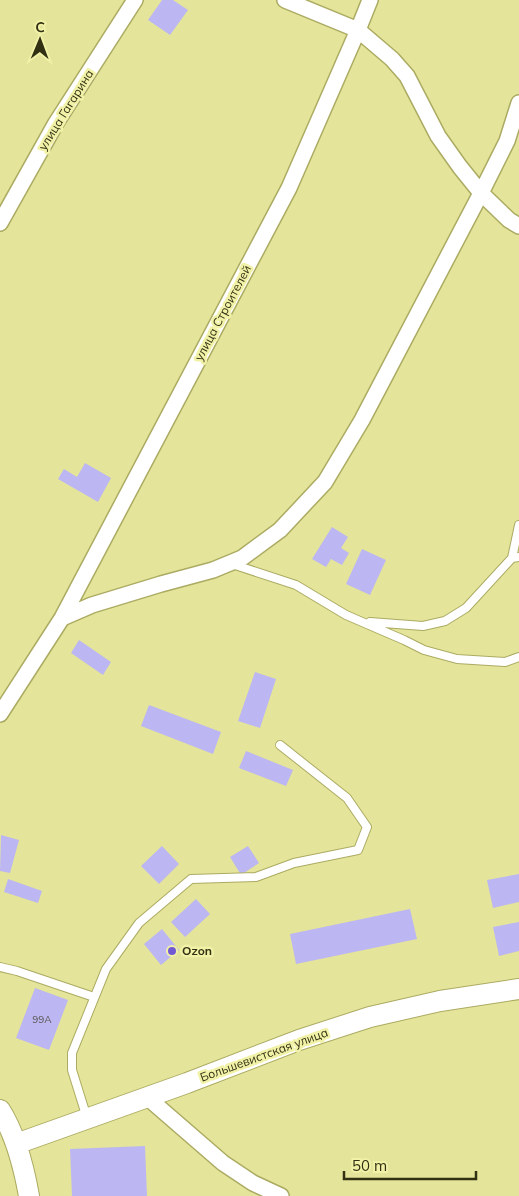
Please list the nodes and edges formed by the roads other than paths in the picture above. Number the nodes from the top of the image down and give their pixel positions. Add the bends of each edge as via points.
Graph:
1 (135, 0) edge
2 (285, 0) edge
3 (370, 0) edge
4 (358, 30) junction
5 (519, 103) edge
6 (481, 193) junction
7 (0, 223) edge
8 (519, 226) edge
9 (519, 525) edge
10 (515, 557) edge
11 (230, 563) junction
12 (62, 618) junction
13 (363, 622) junction
14 (519, 657) edge
15 (0, 714) edge
16 (280, 746) dead end
17 (0, 967) edge
18 (519, 989) edge
19 (94, 997) junction
20 (148, 1098) junction
21 (0, 1110) edge
22 (88, 1118) junction
23 (16, 1144) junction
24 (29, 1196) edge
25 (281, 1196) edge

1 - 7 street, улица Гагарина via 56,123
2 - 4 street
3 - 4 street, улица Строителей
4 - 6 street via 407,76 438,136
4 - 12 street, улица Строителей via 289,188
5 - 6 street via 507,141
6 - 8 street
6 - 11 street via 362,420 325,482 280,530
9 - 10 lane
10 - 13 lane via 466,608 445,620 423,626
11 - 12 street via 92,605
11 - 13 lane via 296,584
12 - 15 street, улица Строителей
13 - 14 lane via 424,650 457,659 505,662
16 - 19 lane via 347,798 367,827 358,850 294,863 256,877 191,879 139,923 106,969
17 - 19 lane
18 - 20 street, Большевистская улица via 440,1001 370,1017 298,1040
19 - 22 lane via 72,1052 72,1070
20 - 22 street, Большевистская улица
20 - 25 street via 223,1163 253,1183
21 - 23 street
22 - 23 street, Большевистская улица
23 - 24 street

